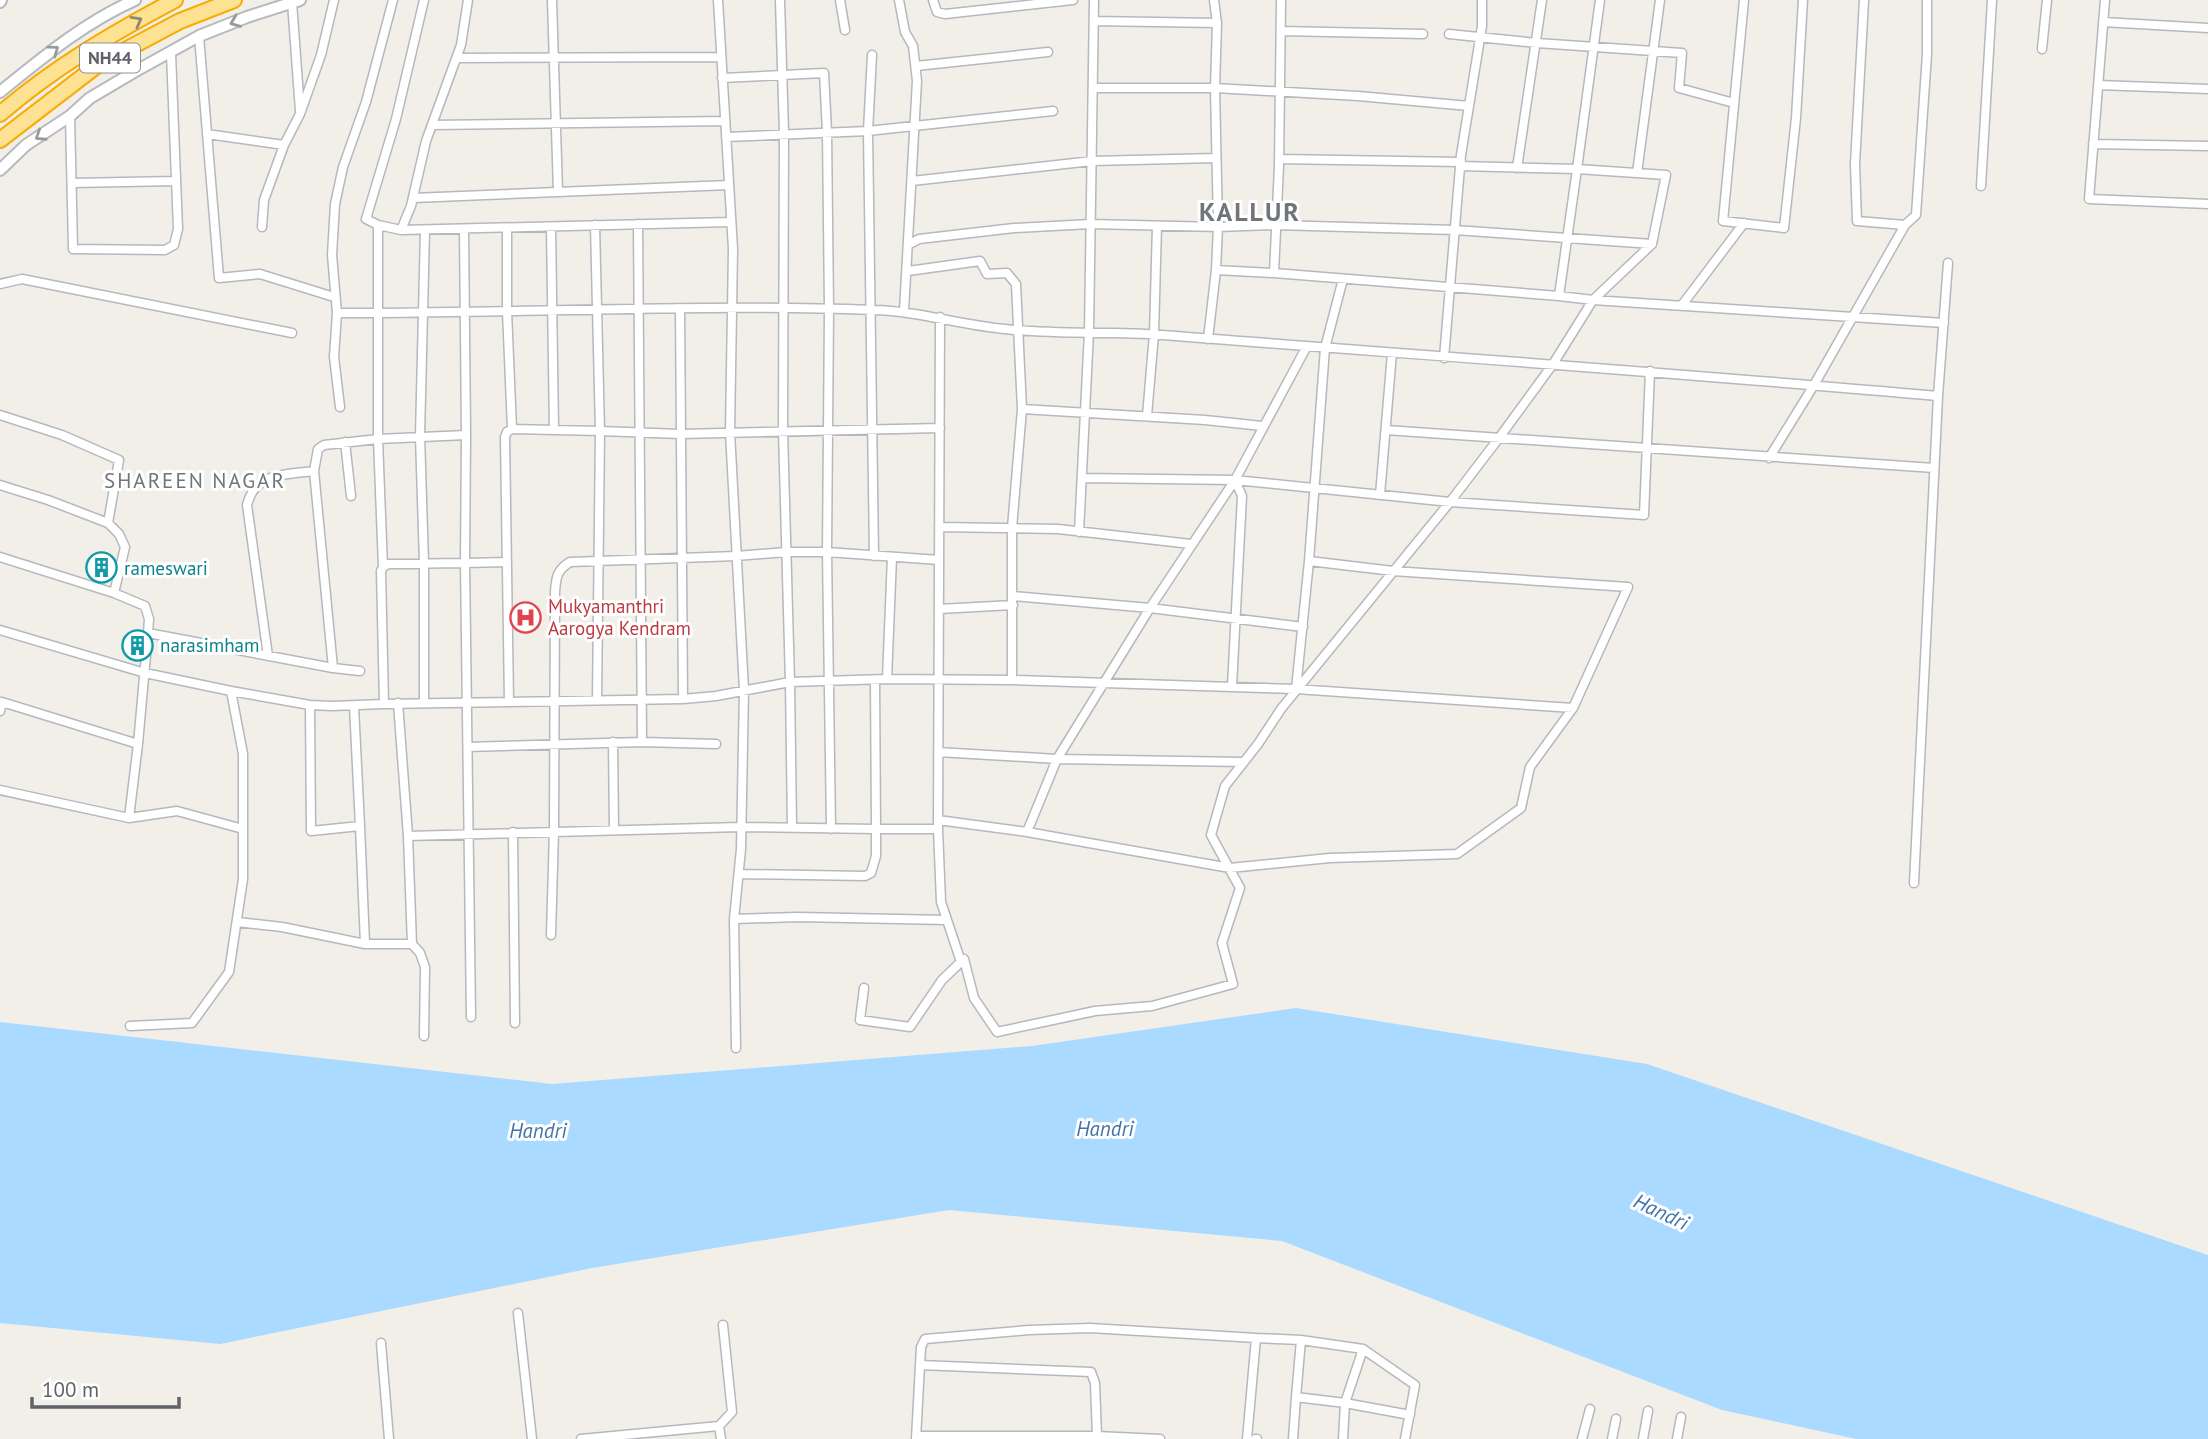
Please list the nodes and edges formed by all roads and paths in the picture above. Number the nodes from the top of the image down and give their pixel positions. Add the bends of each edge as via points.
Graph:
1 (176, 0) edge
2 (234, 0) edge
3 (334, 0) edge
4 (393, 0) edge
5 (424, 0) edge
6 (468, 0) edge
7 (552, 0) edge
8 (718, 0) edge
9 (780, 0) edge
10 (840, 0) edge
11 (899, 0) edge
12 (933, 0) edge
13 (1073, 0) edge
14 (1094, 0) edge
15 (1214, 0) edge
16 (1281, 0) edge
17 (1482, 0) edge
18 (1542, 0) edge
19 (1600, 0) edge
20 (1660, 0) edge
21 (1744, 0) edge
22 (1803, 0) edge
23 (1864, 0) edge
24 (1927, 0) edge
25 (1992, 0) edge
26 (2047, 0) edge
27 (2105, 0) edge
28 (130, 1) edge
29 (296, 1) edge
30 (1094, 21) junction
31 (2103, 22) junction
32 (1217, 23) junction
33 (2208, 28) edge
34 (845, 30) dead end
35 (1281, 32) junction
36 (1423, 34) dead end
37 (1449, 34) dead end
38 (199, 36) junction
39 (1480, 36) junction
40 (1537, 43) junction
41 (1593, 46) junction
42 (1653, 49) junction
43 (2042, 49) dead end
44 (1048, 52) dead end
45 (171, 53) junction
46 (872, 55) dead end
47 (721, 57) junction
48 (457, 58) junction
49 (554, 58) junction
50 (916, 66) junction
51 (783, 75) junction
52 (722, 78) junction
53 (2098, 85) junction
54 (1093, 88) junction
55 (1215, 88) junction
56 (2208, 89) edge
57 (0, 92) edge
58 (1280, 92) junction
59 (1734, 103) junction
60 (1469, 106) junction
61 (1053, 111) dead end
62 (0, 114) edge
63 (300, 114) junction
64 (70, 116) junction
65 (725, 121) junction
66 (556, 123) junction
67 (432, 125) junction
68 (915, 128) junction
69 (869, 131) junction
70 (827, 132) junction
71 (784, 133) junction
72 (207, 134) junction
73 (726, 137) junction
74 (0, 140) edge
75 (2093, 144) junction
76 (284, 145) junction
77 (2208, 146) edge
78 (1216, 158) junction
79 (1279, 159) junction
80 (1092, 161) junction
81 (1461, 164) junction
82 (1517, 168) junction
83 (1577, 169) junction
84 (0, 170) edge
85 (1637, 173) junction
86 (175, 181) junction
87 (912, 181) junction
88 (73, 183) junction
89 (729, 185) junction
90 (1981, 186) dead end
91 (558, 191) junction
92 (413, 198) junction
93 (2208, 204) edge
94 (731, 222) junction
95 (1744, 223) junction
96 (638, 224) junction
97 (1090, 224) junction
98 (378, 225) junction
99 (595, 225) junction
100 (1275, 225) junction
101 (1905, 225) junction
102 (1157, 226) junction
103 (262, 227) dead end
104 (551, 227) junction
105 (1218, 227) junction
106 (508, 228) junction
107 (464, 229) junction
108 (401, 230) junction
109 (425, 230) junction
110 (1455, 230) junction
111 (1567, 237) junction
112 (1652, 244) junction
113 (908, 245) junction
114 (1948, 262) dead end
115 (1216, 270) junction
116 (908, 271) junction
117 (1274, 273) junction
118 (1343, 279) junction
119 (0, 284) edge
120 (1450, 288) junction
121 (1559, 296) junction
122 (334, 297) junction
123 (1593, 300) junction
124 (1682, 305) junction
125 (732, 307) junction
126 (680, 308) junction
127 (784, 308) junction
128 (596, 309) junction
129 (637, 309) junction
130 (829, 309) junction
131 (551, 310) junction
132 (871, 310) junction
133 (507, 311) junction
134 (904, 311) junction
135 (464, 312) junction
136 (337, 313) junction
137 (378, 313) junction
138 (423, 313) junction
139 (940, 317) junction
140 (1853, 317) junction
141 (1944, 323) junction
142 (1017, 330) junction
143 (1089, 332) junction
144 (292, 333) dead end
145 (1154, 334) junction
146 (1208, 339) junction
147 (1307, 346) junction
148 (1325, 348) junction
149 (1391, 353) junction
150 (1444, 358) junction
151 (1553, 364) junction
152 (1650, 371) junction
153 (1814, 385) junction
154 (1938, 396) junction
155 (340, 407) dead end
156 (1022, 409) junction
157 (1085, 414) junction
158 (0, 415) edge
159 (1147, 416) junction
160 (1262, 426) junction
161 (940, 428) junction
162 (512, 429) junction
163 (554, 430) junction
164 (828, 430) junction
165 (874, 430) junction
166 (1386, 430) junction
167 (600, 431) junction
168 (783, 431) junction
169 (730, 432) junction
170 (639, 433) junction
171 (681, 434) junction
172 (466, 435) junction
173 (420, 436) junction
174 (1499, 438) junction
175 (378, 439) junction
176 (345, 442) junction
177 (1647, 449) junction
178 (1769, 458) junction
179 (1934, 468) junction
180 (314, 471) junction
181 (1082, 478) junction
182 (1235, 480) junction
183 (0, 485) edge
184 (1313, 490) junction
185 (1380, 495) junction
186 (351, 496) dead end
187 (1450, 502) junction
188 (108, 523) junction
189 (939, 527) junction
190 (1012, 528) junction
191 (1079, 532) junction
192 (1191, 544) junction
193 (786, 552) junction
194 (827, 552) junction
195 (736, 556) junction
196 (874, 556) junction
197 (0, 557) edge
198 (682, 557) junction
199 (892, 557) junction
200 (641, 558) junction
201 (600, 560) junction
202 (939, 560) junction
203 (1309, 561) junction
204 (424, 562) junction
205 (507, 562) junction
206 (465, 563) junction
207 (383, 567) junction
208 (1392, 571) junction
209 (114, 593) junction
210 (1012, 596) junction
211 (1013, 606) junction
212 (1150, 608) junction
213 (939, 609) junction
214 (1236, 619) junction
215 (1303, 628) junction
216 (0, 630) edge
217 (148, 633) junction
218 (268, 656) junction
219 (333, 668) junction
220 (360, 671) dead end
221 (145, 673) junction
222 (887, 679) junction
223 (830, 680) junction
224 (875, 680) junction
225 (939, 680) junction
226 (1012, 680) junction
227 (790, 682) junction
228 (1104, 684) junction
229 (1232, 686) junction
230 (744, 690) junction
231 (1296, 690) junction
232 (231, 691) junction
233 (642, 698) junction
234 (683, 699) junction
235 (597, 700) junction
236 (1, 701) edge
237 (554, 701) junction
238 (509, 702) junction
239 (398, 703) junction
240 (424, 703) junction
241 (467, 703) junction
242 (384, 704) junction
243 (310, 705) junction
244 (354, 706) junction
245 (1573, 708) junction
246 (0, 711) edge
247 (613, 742) junction
248 (642, 742) junction
249 (138, 744) junction
250 (554, 744) junction
251 (716, 744) dead end
252 (468, 747) junction
253 (939, 752) junction
254 (1057, 759) junction
255 (1244, 762) junction
256 (0, 790) edge
257 (129, 818) junction
258 (360, 825) junction
259 (938, 825) junction
260 (741, 827) junction
261 (792, 827) junction
262 (243, 829) junction
263 (831, 829) junction
264 (614, 830) junction
265 (876, 830) junction
266 (554, 831) junction
267 (513, 832) junction
268 (1027, 832) junction
269 (469, 834) junction
270 (408, 836) junction
271 (1230, 868) junction
272 (738, 874) junction
273 (1914, 883) dead end
274 (734, 919) junction
275 (947, 920) junction
276 (237, 922) junction
277 (551, 935) dead end
278 (365, 944) junction
279 (412, 944) junction
280 (961, 962) junction
281 (864, 988) dead end
282 (471, 1017) dead end
283 (514, 1023) dead end
284 (130, 1026) dead end
285 (424, 1036) dead end
286 (736, 1048) dead end
287 (518, 1313) dead end
288 (723, 1325) dead end
289 (1256, 1338) junction
290 (1301, 1340) junction
291 (381, 1343) dead end
292 (1363, 1349) junction
293 (920, 1365) junction
294 (1296, 1397) junction
295 (1345, 1403) junction
296 (1590, 1409) dead end
297 (1648, 1411) dead end
298 (1410, 1415) junction
299 (1681, 1417) dead end
300 (1616, 1419) dead end
301 (719, 1426) junction
302 (916, 1437) edge
303 (1097, 1438) edge
304 (389, 1439) edge
305 (531, 1439) edge
306 (581, 1439) edge
307 (720, 1439) edge
308 (1160, 1439) edge
309 (1247, 1439) edge
310 (1293, 1439) edge
311 (1343, 1439) edge
312 (1405, 1439) edge
313 (1582, 1439) edge
314 (1612, 1439) edge
315 (1643, 1439) edge
316 (1677, 1439) edge

62 -> 1 highway, NH44 via 90,48
2 - 74 highway, NH44 via 180,20 99,64
3 - 63 street
4 - 122 street via 335,204
5 - 98 street via 366,219
6 - 48 street
7 - 49 street
8 - 47 street
9 - 51 street
10 - 34 street
11 - 50 street
12 - 13 street via 937,12 946,14
14 - 30 street
15 - 32 street
16 - 35 street
17 - 39 street
18 - 40 street
19 - 41 street
20 - 42 street
21 - 59 street
22 - 95 street via 1784,228
23 - 101 street via 1855,164 1857,221
24 - 101 street via 1916,215
25 - 90 street
26 - 43 street
27 - 31 street
57 -> 28 street via 51,51
29 -> 38 street
29 - 63 street
30 - 32 street
30 - 54 street
31 - 33 street
31 - 53 street
32 - 55 street
35 - 36 street
35 - 58 street
37 - 39 street
38 - 45 street
38 - 72 street
39 - 40 street
39 - 60 street
40 - 41 street
40 - 82 street
41 - 42 street
41 - 83 street
42 - 59 street via 1682,53 1679,88
42 - 85 street
44 - 50 street
45 - 64 street via 90,98
45 - 86 street
46 - 69 street
47 - 49 street
47 - 52 street
48 - 49 street
48 - 67 street
49 - 66 street
50 - 68 street
51 - 52 street
51 - 70 street via 824,73
51 - 71 street
52 - 65 street
53 - 56 street
53 - 75 street
54 - 55 street
54 - 80 street
55 - 58 street
55 - 78 street
58 - 60 street
58 - 79 street
59 - 95 street via 1723,221
60 - 81 street
61 - 68 street
63 - 76 street
64 -> 84 street via 26,145
64 - 88 street
65 - 66 street
65 - 73 street
66 - 67 street
66 - 91 street
67 - 92 street
68 - 69 street
68 - 87 street
69 - 70 street
69 - 132 street
70 - 71 street
70 - 130 street
71 - 73 street
71 - 127 street
72 - 76 street
72 - 122 street via 219,278 260,274
73 - 89 street
75 - 77 street
75 - 93 street via 2089,199
76 - 103 street via 264,200
78 - 80 street
78 - 105 street
79 - 81 street
79 - 100 street
80 - 87 street
80 - 97 street
81 - 82 street
81 - 110 street
82 - 83 street
83 - 85 street
83 - 111 street
85 - 112 street via 1666,175
86 - 88 street
86 - 88 street via 178,229 174,245 165,250 74,249
87 - 113 street
89 - 91 street
89 - 94 street
91 - 92 street
92 - 108 street
94 - 96 street
94 - 125 street
95 - 124 street
96 - 99 street
96 - 129 street
97 - 102 street
97 - 113 street via 1014,228 919,239
97 - 143 street
98 - 108 street
98 - 137 street
99 - 104 street
99 - 128 street
100 - 105 street
100 - 110 street
100 - 117 street
101 - 140 street
102 - 105 street
102 - 145 street
104 - 106 street
104 - 131 street
105 - 115 street
106 - 107 street
106 - 133 street
107 - 109 street
107 - 135 street
108 - 109 street
109 - 138 street
110 - 111 street
110 - 120 street
111 - 112 street
111 - 121 street
112 - 123 street
113 - 116 street
114 - 141 street
115 - 117 street
115 - 146 street
116 - 134 street
116 - 142 street via 980,261 987,274 1007,273 1016,284
117 - 118 street
118 - 120 street
118 - 148 street
119 - 144 street via 22,279
120 - 121 street
120 - 150 street
121 - 123 street
122 - 136 street
123 - 124 street
123 - 151 street
124 - 140 street
125 - 126 street
125 - 127 street
125 - 169 street
126 - 129 street
126 - 171 street
127 - 130 street
127 - 168 street
128 - 129 street
128 - 131 street
128 - 167 street
129 - 170 street
130 - 132 street
130 - 164 street
131 - 133 street
131 - 163 street
132 - 134 street
132 - 165 street
133 - 135 street
133 - 162 street
134 - 139 street
135 - 138 street
135 - 172 street
136 - 137 street
136 - 155 street via 334,357
137 - 138 street
137 - 175 street
138 - 173 street
139 - 142 street
139 - 161 street
140 - 141 street
140 - 153 street
141 - 154 street
142 - 143 street
142 - 156 street
143 - 145 street
143 - 157 street
145 - 146 street
145 - 159 street
146 - 147 street
147 - 148 street
147 - 160 street
148 - 149 street
148 - 184 street
149 - 150 street
149 - 166 street
150 - 151 street
151 - 152 street
151 - 174 street
152 - 153 street
152 - 177 street
153 - 154 street
153 - 178 street
154 - 179 street
156 - 157 street
156 - 190 street
157 - 159 street
157 - 181 street
158 - 188 street via 119,460
159 - 160 street
160 - 182 street
161 - 165 street
161 - 189 street
162 - 163 street
162 - 205 street via 505,438
163 - 167 street
164 - 165 street
164 - 168 street
164 - 194 street
165 - 196 street
166 - 174 street
166 - 185 street
167 - 170 street
167 - 201 street
168 - 169 street
168 - 193 street
169 - 171 street
169 - 195 street
170 - 171 street
170 - 200 street
171 - 198 street
172 - 173 street
172 - 206 street
173 - 175 street
173 - 204 street
174 - 177 street
174 - 187 street
175 - 176 street
175 - 207 street
176 - 180 street via 318,449
176 - 186 street
177 - 178 street
177 - 187 street via 1644,515
178 - 179 street
179 - 273 street
180 - 218 street via 261,481 250,491 247,505
180 - 219 street
181 - 182 street
181 - 191 street
182 - 184 street
182 - 192 street
182 - 214 street via 1242,496
183 - 188 street
184 - 185 street
184 - 203 street
185 - 187 street
187 - 208 street
188 - 209 street via 125,547
189 - 190 street
189 - 202 street
190 - 191 street
190 - 210 street
191 - 192 street
192 - 212 street
193 - 194 street
193 - 195 street
193 - 227 street
194 - 196 street
194 - 223 street
195 - 198 street
195 - 230 street
196 - 199 street
197 - 209 street
198 - 200 street
198 - 234 street
199 - 202 street
199 - 222 street
200 - 201 street
200 - 233 street
201 - 235 street
201 - 237 street via 570,562 556,575
202 - 213 street
203 - 208 street
203 - 215 street
204 - 206 street
204 - 207 street
204 - 240 street
205 - 206 street
205 - 238 street
206 - 241 street
207 - 242 street
208 - 231 street
208 - 245 street via 1628,587
209 - 217 street via 145,606
210 - 211 street
210 - 212 street
211 - 213 street
211 - 226 street
212 - 214 street
212 - 228 street
213 - 225 street
214 - 215 street
214 - 229 street
215 - 231 street
216 - 221 street
217 - 218 street
217 - 221 street
218 - 219 street
219 - 220 street
221 - 232 street
221 - 249 street
222 - 224 street
222 - 225 street
223 - 224 street
223 - 227 street
223 - 263 street
224 - 265 street
225 - 226 street
225 - 253 street
226 - 228 street
227 - 230 street
227 - 261 street
228 - 229 street
228 - 254 street
229 - 231 street
230 - 234 street
230 - 260 street
231 - 245 street
231 - 255 street
232 - 243 street
232 - 262 street via 243,754
233 - 234 street
233 - 235 street
233 - 248 street
235 - 237 street
236 - 246 street
236 - 249 street
237 - 238 street
237 - 250 street
238 - 241 street
239 - 240 street
239 - 242 street
239 - 270 street
240 - 241 street
241 - 252 street
242 - 244 street
243 - 244 street
243 - 258 street via 310,831
244 - 258 street
245 - 271 street via 1530,767 1521,808 1457,854 1330,858
247 - 248 street
247 - 250 street
247 - 264 street
248 - 251 street
249 - 257 street
250 - 252 street
250 - 266 street
252 - 269 street
253 - 254 street
253 - 259 street
254 - 255 street
254 - 268 street
255 - 271 street via 1225,786 1212,835
256 - 257 street
257 - 262 street via 177,811
258 - 278 street
259 - 265 street
259 - 268 street
259 - 275 street via 941,901
260 - 261 street
260 - 264 street
260 - 272 street
261 - 263 street
262 - 276 street
263 - 265 street
264 - 266 street
265 - 272 street via 874,866 865,876
266 - 267 street
266 - 277 street
267 - 269 street
267 - 283 street
268 - 271 street
269 - 270 street
269 - 282 street
270 - 279 street
271 - 280 street via 1240,888 1222,943 1233,984 1152,1006 1095,1010 997,1032 974,998 964,959
272 - 274 street
274 - 275 street
274 - 286 street
275 - 280 street
276 - 278 street
276 - 284 street via 229,972 192,1023
278 - 279 street
279 - 285 street via 425,967
280 - 281 street via 910,1027 860,1020
287 - 305 street
288 - 301 street via 732,1412
289 - 290 street
289 - 293 street via 1090,1328 977,1334 925,1339
289 - 309 street
290 - 292 street
290 - 294 street
291 - 304 street
292 - 295 street
292 - 298 street via 1415,1385
293 - 302 street
293 - 303 street via 1091,1372
294 - 295 street
294 - 310 street
295 - 298 street
295 - 311 street
296 - 313 street
297 - 315 street
298 - 312 street
299 - 316 street
300 - 314 street
301 - 306 street
301 - 307 street
302 - 303 street
303 - 308 street

